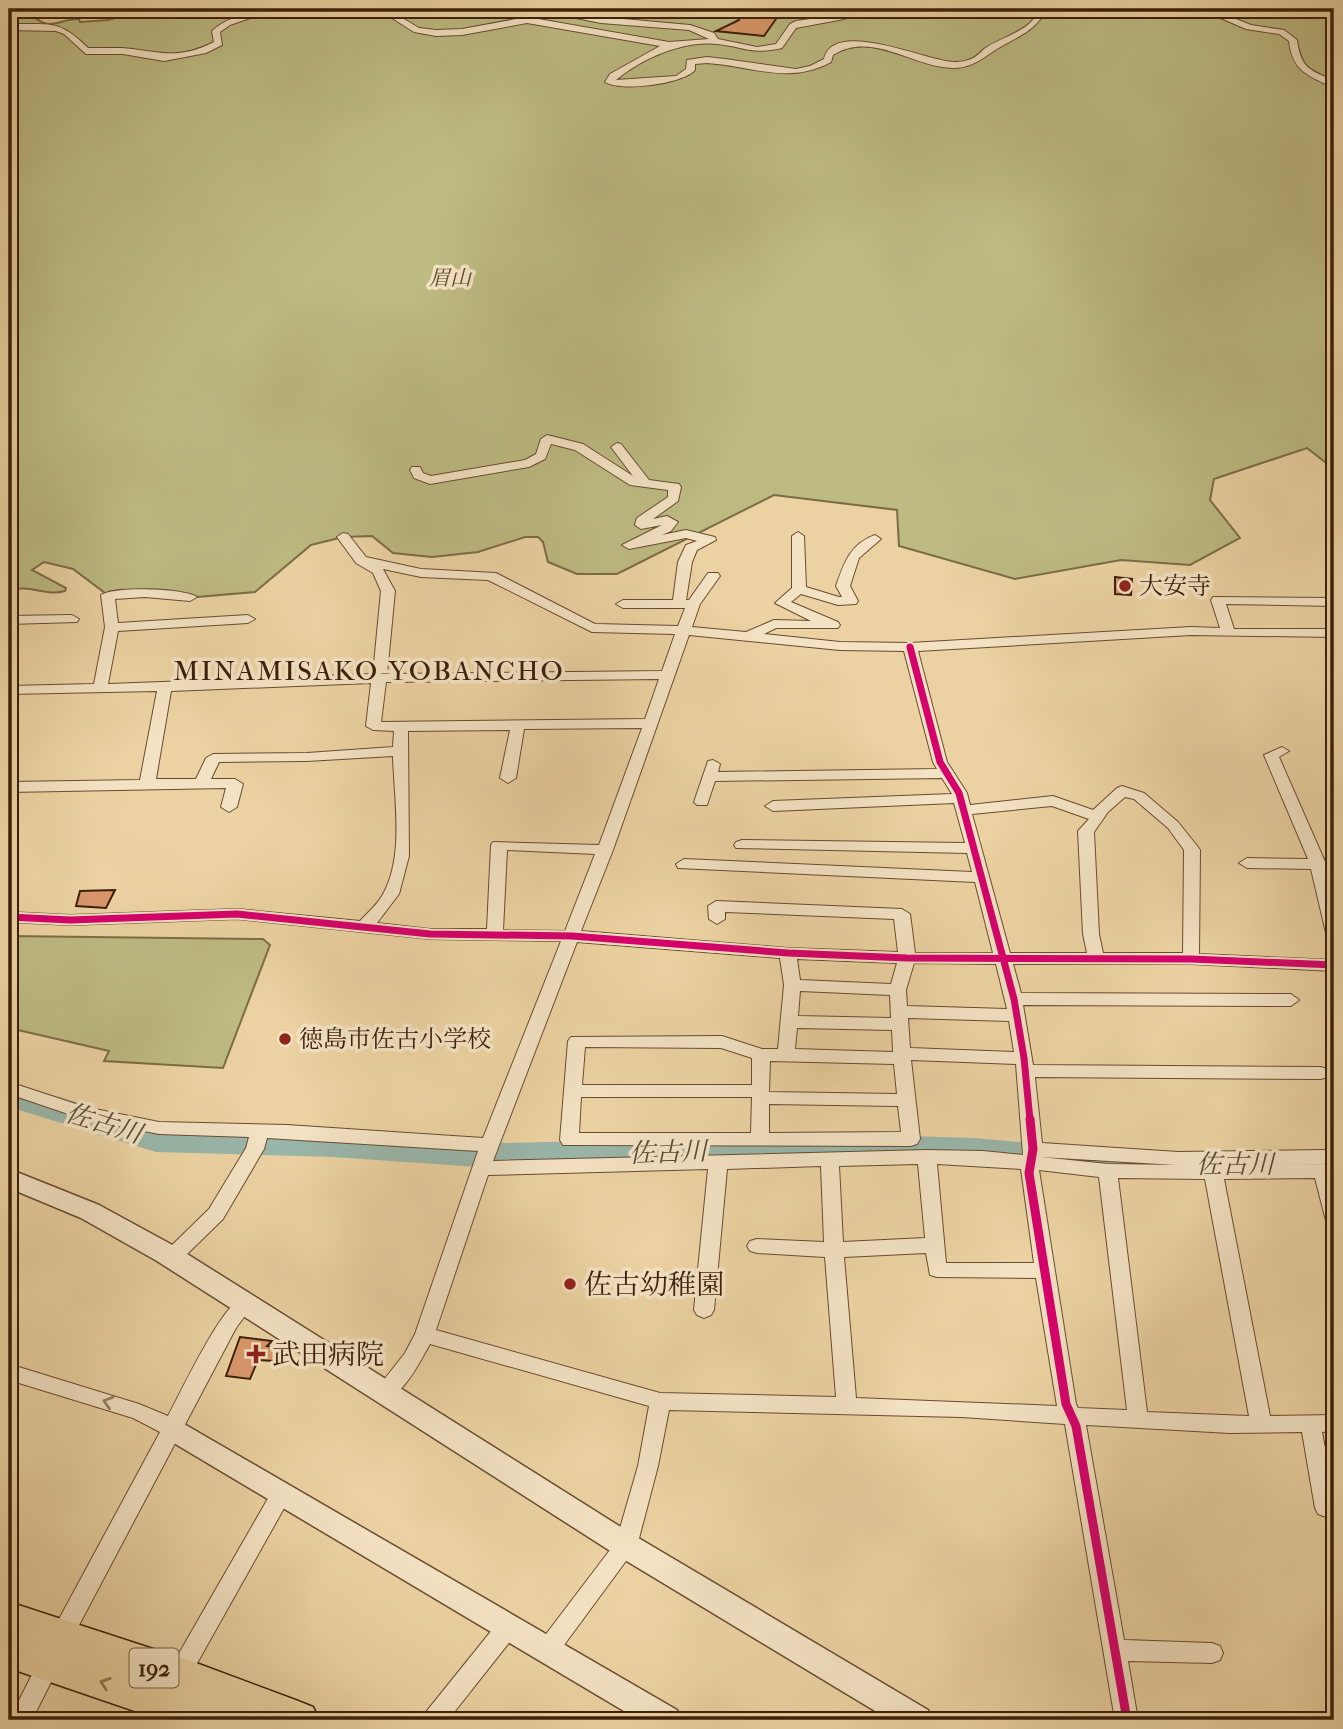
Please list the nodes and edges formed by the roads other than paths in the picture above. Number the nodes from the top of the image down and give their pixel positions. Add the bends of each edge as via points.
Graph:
1 (846, 9) edge
2 (1044, 9) edge
3 (1204, 9) edge
4 (545, 12) dead end
5 (9, 27) edge
6 (715, 41) junction
7 (669, 45) junction
8 (1334, 94) edge
9 (617, 447) dead end
10 (416, 470) dead end
11 (645, 483) junction
12 (343, 537) dead end
13 (798, 537) dead end
14 (875, 539) dead end
15 (361, 560) junction
16 (713, 576) dead end
17 (799, 589) junction
18 (190, 597) dead end
19 (1334, 602) edge
20 (686, 604) junction
21 (72, 619) dead end
22 (248, 619) dead end
23 (9, 620) edge
24 (112, 627) junction
25 (622, 628) junction
26 (682, 630) junction
27 (1228, 632) junction
28 (1334, 633) edge
29 (749, 636) junction
30 (910, 647) junction
31 (667, 675) junction
32 (379, 678) junction
33 (165, 687) junction
34 (100, 688) junction
35 (9, 690) edge
36 (651, 723) junction
37 (517, 725) junction
38 (401, 727) junction
39 (399, 751) junction
40 (1282, 751) dead end
41 (947, 773) junction
42 (508, 778) dead end
43 (202, 783) junction
44 (147, 785) junction
45 (9, 787) edge
46 (702, 802) dead end
47 (962, 804) junction
48 (773, 806) dead end
49 (229, 807) dead end
50 (1098, 817) junction
51 (742, 845) dead end
52 (974, 848) junction
53 (605, 850) junction
54 (1247, 863) dead end
55 (684, 864) dead end
56 (1318, 864) junction
57 (983, 877) junction
58 (9, 917) edge
59 (717, 919) dead end
60 (363, 928) junction
61 (1334, 933) edge
62 (495, 934) junction
63 (572, 936) junction
64 (788, 953) junction
65 (907, 958) junction
66 (1003, 959) junction
67 (1096, 959) junction
68 (1191, 959) junction
69 (1334, 965) edge
70 (792, 985) junction
71 (898, 990) junction
72 (1291, 1000) dead end
73 (1015, 1007) junction
74 (899, 1018) junction
75 (787, 1023) junction
76 (761, 1055) junction
77 (786, 1055) junction
78 (901, 1056) junction
79 (1025, 1064) junction
80 (1321, 1073) dead end
81 (573, 1091) junction
82 (12, 1092) edge
83 (761, 1095) junction
84 (907, 1100) junction
85 (257, 1139) junction
86 (760, 1139) junction
87 (568, 1153) junction
88 (486, 1156) junction
89 (1032, 1156) junction
90 (927, 1157) junction
91 (830, 1160) junction
92 (718, 1163) junction
93 (1326, 1166) edge
94 (1108, 1171) junction
95 (1213, 1172) junction
96 (9, 1178) edge
97 (1334, 1217) edge
98 (934, 1245) junction
99 (757, 1246) dead end
100 (834, 1250) junction
101 (173, 1256) junction
102 (1045, 1271) junction
103 (243, 1305) junction
104 (704, 1310) dead end
105 (425, 1335) junction
106 (9, 1372) edge
107 (386, 1392) junction
108 (660, 1401) junction
109 (847, 1406) junction
110 (1072, 1415) junction
111 (1138, 1419) junction
112 (1310, 1422) junction
113 (1261, 1423) junction
114 (1334, 1423) edge
115 (172, 1428) junction
116 (1328, 1486) edge
117 (281, 1494) junction
118 (1326, 1508) dead end
119 (626, 1546) junction
120 (9, 1620) edge
121 (508, 1627) junction
122 (548, 1649) junction
123 (9, 1650) edge
124 (1114, 1650) junction
125 (55, 1651) junction
126 (1212, 1653) dead end
127 (178, 1676) junction
128 (20, 1720) edge
129 (216, 1720) edge
130 (298, 1720) edge
131 (434, 1720) edge
132 (666, 1720) edge
133 (917, 1720) edge
134 (1127, 1720) edge

1 - 6 street via 841,17 793,26 772,48
2 - 7 street via 1033,25 975,61 954,65 890,47 857,44 840,47 817,69 801,72 705,58 691,62 691,70 683,77 610,82
3 - 8 street via 1249,27 1281,32 1293,40 1294,60 1303,71 1330,82
4 - 6 street via 690,28
5 - 7 street via 57,28 86,51 164,58 213,48 219,43 216,31 230,22 285,10 394,16 411,27 436,33 527,20
6 - 7 street
9 - 11 street
10 - 11 street via 429,480 528,463 541,456 547,439 579,447 634,482
11 - 20 street via 675,487 674,498 641,525 672,522 629,545 686,534 710,540 691,548 685,562
12 - 15 street
13 - 17 street
14 - 17 street via 853,555 843,586 851,601
15 - 25 street via 421,573 491,576 592,628
15 - 32 street via 378,571 388,590
16 - 20 street
17 - 29 street via 782,603 833,625 774,624
18 - 24 street via 108,594
19 - 27 street via 1218,600
20 - 25 street via 623,601
20 - 26 street
21 - 23 street
22 - 24 street
24 - 34 street
25 - 26 street
26 - 29 street
26 - 31 street
27 - 28 street
27 - 30 street
29 - 30 street via 840,646
30 - 41 street via 940,762
31 - 32 street
31 - 36 street
32 - 33 street
32 - 38 street via 373,726
33 - 34 street
33 - 44 street
34 - 35 street
36 - 37 street
36 - 53 street
37 - 38 street
37 - 42 street
38 - 39 street
39 - 43 street via 213,758
39 - 60 street via 401,852 391,894
40 - 56 street via 1271,755
41 - 46 street via 710,770
41 - 47 street
43 - 44 street
43 - 49 street via 234,784
44 - 45 street
47 - 48 street
47 - 50 street via 1053,801
47 - 52 street
50 - 67 street via 1086,831
50 - 68 street via 1122,791 1139,796 1173,825 1192,850
51 - 52 street
52 - 57 street
53 - 62 street via 499,845
53 - 63 street
54 - 56 street
55 - 57 street
56 - 61 street
57 - 66 street
58 - 60 street via 70,920 237,914
59 - 65 street via 716,906 902,914
60 - 62 street
62 - 63 street
63 - 64 street
63 - 88 street
64 - 65 street
64 - 70 street
65 - 66 street
65 - 71 street
66 - 67 street
66 - 73 street
67 - 68 street
68 - 69 street
70 - 71 street
70 - 75 street
71 - 74 street
72 - 73 street
73 - 74 street
73 - 79 street
74 - 75 street
74 - 78 street
75 - 77 street
76 - 77 street
76 - 81 street via 722,1042 577,1041
76 - 83 street
77 - 78 street
78 - 79 street
78 - 84 street
79 - 80 street
79 - 89 street
81 - 83 street
81 - 87 street
82 - 85 street via 83,1113 159,1128
83 - 84 street
83 - 86 street
84 - 86 street via 911,1139
85 - 88 street
85 - 101 street via 216,1214
86 - 87 street
87 - 88 street
87 - 92 street
88 - 105 street
89 - 90 street
89 - 93 street
89 - 94 street
89 - 102 street via 1029,1174
90 - 91 street
90 - 98 street
91 - 92 street
91 - 100 street
92 - 104 street
93 - 95 street
93 - 97 street
94 - 95 street
94 - 111 street
95 - 113 street
96 - 101 street via 95,1212
98 - 100 street
98 - 102 street via 937,1270
99 - 100 street
100 - 109 street
101 - 103 street
102 - 110 street via 1066,1404
103 - 107 street
103 - 115 street
105 - 107 street
105 - 108 street
115 -> 106 street via 139,1412
107 - 119 street
108 - 109 street
108 - 119 street
109 - 110 street
110 - 111 street
110 - 124 street
111 - 113 street
112 - 113 street
112 - 114 street
112 - 116 street
115 - 117 street
115 - 125 street
116 - 118 street
117 - 121 street
117 - 127 street
119 - 122 street
119 - 133 street
120 - 125 highway, 192
121 - 122 street
121 - 131 street
122 - 132 street
123 - 125 highway, 192
124 - 126 street
124 - 134 street
125 - 127 highway, 192
125 - 128 street
129 -> 125 highway, 192
127 - 130 highway, 192

